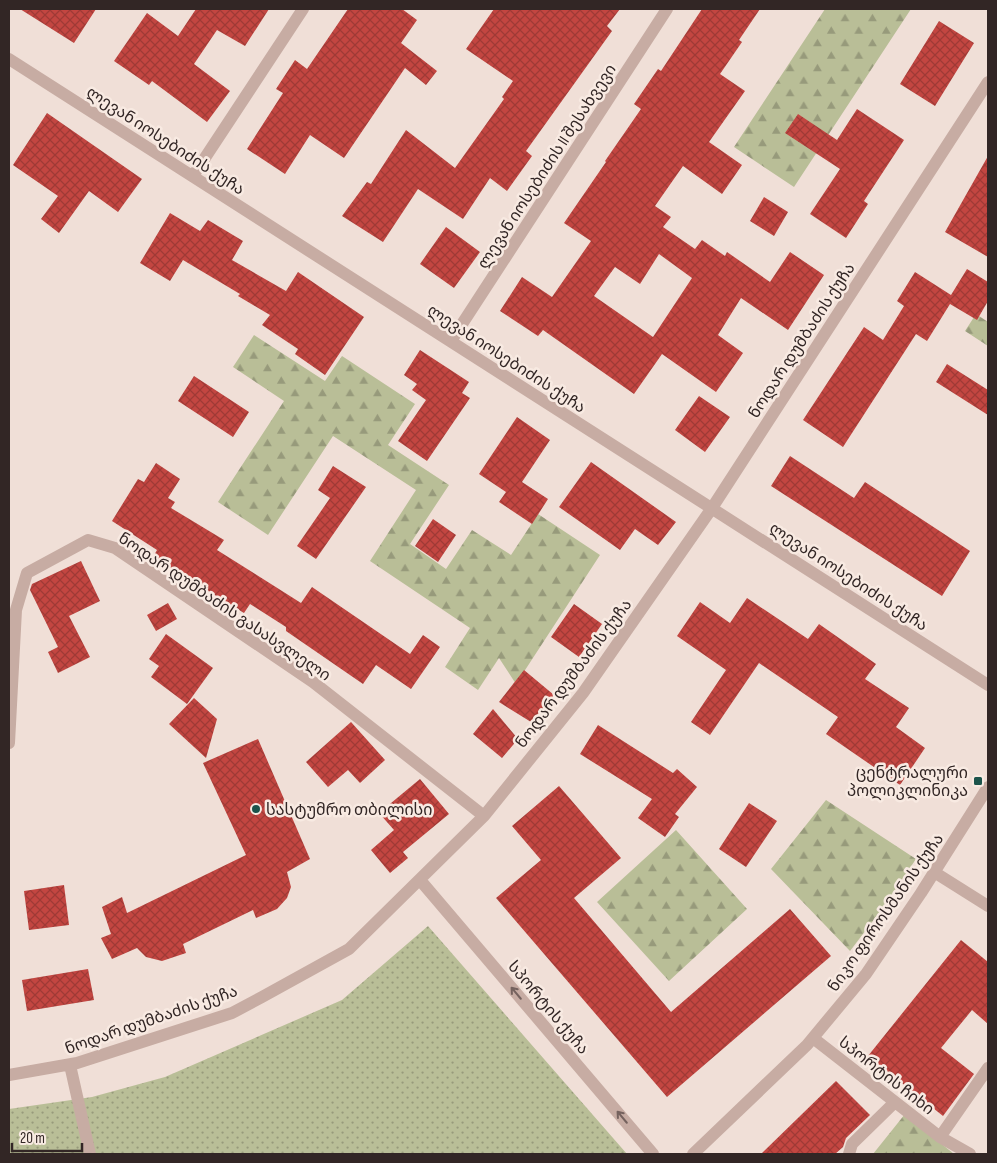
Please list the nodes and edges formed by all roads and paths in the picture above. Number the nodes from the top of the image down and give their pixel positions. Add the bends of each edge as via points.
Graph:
1 (303, 9) edge
2 (667, 9) edge
3 (9, 59) edge
4 (988, 82) edge
5 (193, 176) junction
6 (451, 341) junction
7 (712, 508) junction
8 (988, 685) edge
9 (9, 743) edge
10 (988, 787) edge
11 (484, 816) junction
12 (934, 872) junction
13 (420, 880) junction
14 (988, 906) edge
15 (813, 1038) junction
16 (70, 1065) junction
17 (988, 1068) edge
18 (9, 1075) edge
19 (895, 1102) junction
20 (940, 1137) junction
21 (90, 1154) edge
22 (653, 1154) edge
23 (693, 1154) edge
24 (849, 1154) edge
25 (970, 1154) edge

1 - 5 street
2 - 6 street, ლევან იოსებიძის II შესახვევი
3 - 5 street, ლევან იოსებიძის ქუჩა
4 - 7 street, ნოდარ დუმბაძის ქუჩა
5 - 6 street, ლევან იოსებიძის ქუჩა
6 - 7 street, ლევან იოსებიძის ქუჩა
7 - 8 street, ლევან იოსებიძის ქუჩა
7 - 11 street, ნოდარ დუმბაძის ქუჩა via 583,693
9 - 11 street, ნოდარ დუმბაძის გასასვლელი via 16,610 27,573 88,540 115,548 312,682
10 - 12 street, ნიკო ფიროსმანის ქუჩა
11 - 13 street, ნოდარ დუმბაძის ქუჩა
12 - 14 street
12 - 15 street, ნიკო ფიროსმანის ქუჩა via 866,974
13 - 16 street, ნოდარ დუმბაძის ქუჩა via 349,949 232,1013
22 -> 13 street, სპორტის ქუჩა
15 - 19 street, სპორტის ჩიხი
15 - 23 street, ნიკო ფიროსმანის ქუჩა
16 - 18 street, ნოდარ დუმბაძის ქუჩა
16 - 21 street
17 - 20 street, სპორტის ჩიხი
19 - 20 street, სპორტის ჩიხი
19 - 24 street via 852,1144
20 - 25 street, სპორტის ჩიხი

